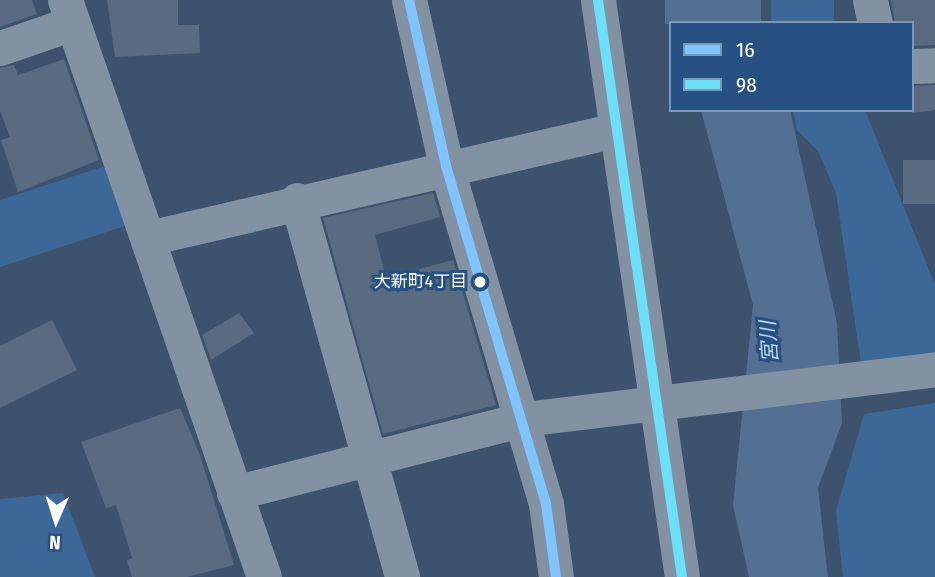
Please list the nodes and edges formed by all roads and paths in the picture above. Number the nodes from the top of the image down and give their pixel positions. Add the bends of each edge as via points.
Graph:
1 (409, 0) edge
2 (598, 0) edge
3 (870, 0) edge
4 (69, 11) edge
5 (875, 21) edge
6 (0, 48) edge
7 (935, 65) edge
8 (914, 66) edge
9 (615, 130) junction
10 (446, 166) junction
11 (297, 200) junction
12 (148, 238) junction
13 (935, 369) edge
14 (666, 399) junction
15 (524, 419) junction
16 (368, 459) junction
17 (234, 493) junction
18 (264, 577) edge
19 (402, 577) edge
20 (556, 577) edge
21 (682, 577) edge

1 - 10 street
2 - 9 street
3 - 5 street
4 - 6 street
4 - 12 street
7 - 8 street
9 - 10 street
9 - 14 street via 649,375
10 - 11 street
10 - 15 street
11 - 12 street
11 - 16 street
12 - 17 street
13 - 14 street
14 - 15 street
14 - 21 street
15 - 16 street
15 - 20 street via 546,504
16 - 17 street
16 - 19 street
17 - 18 street

